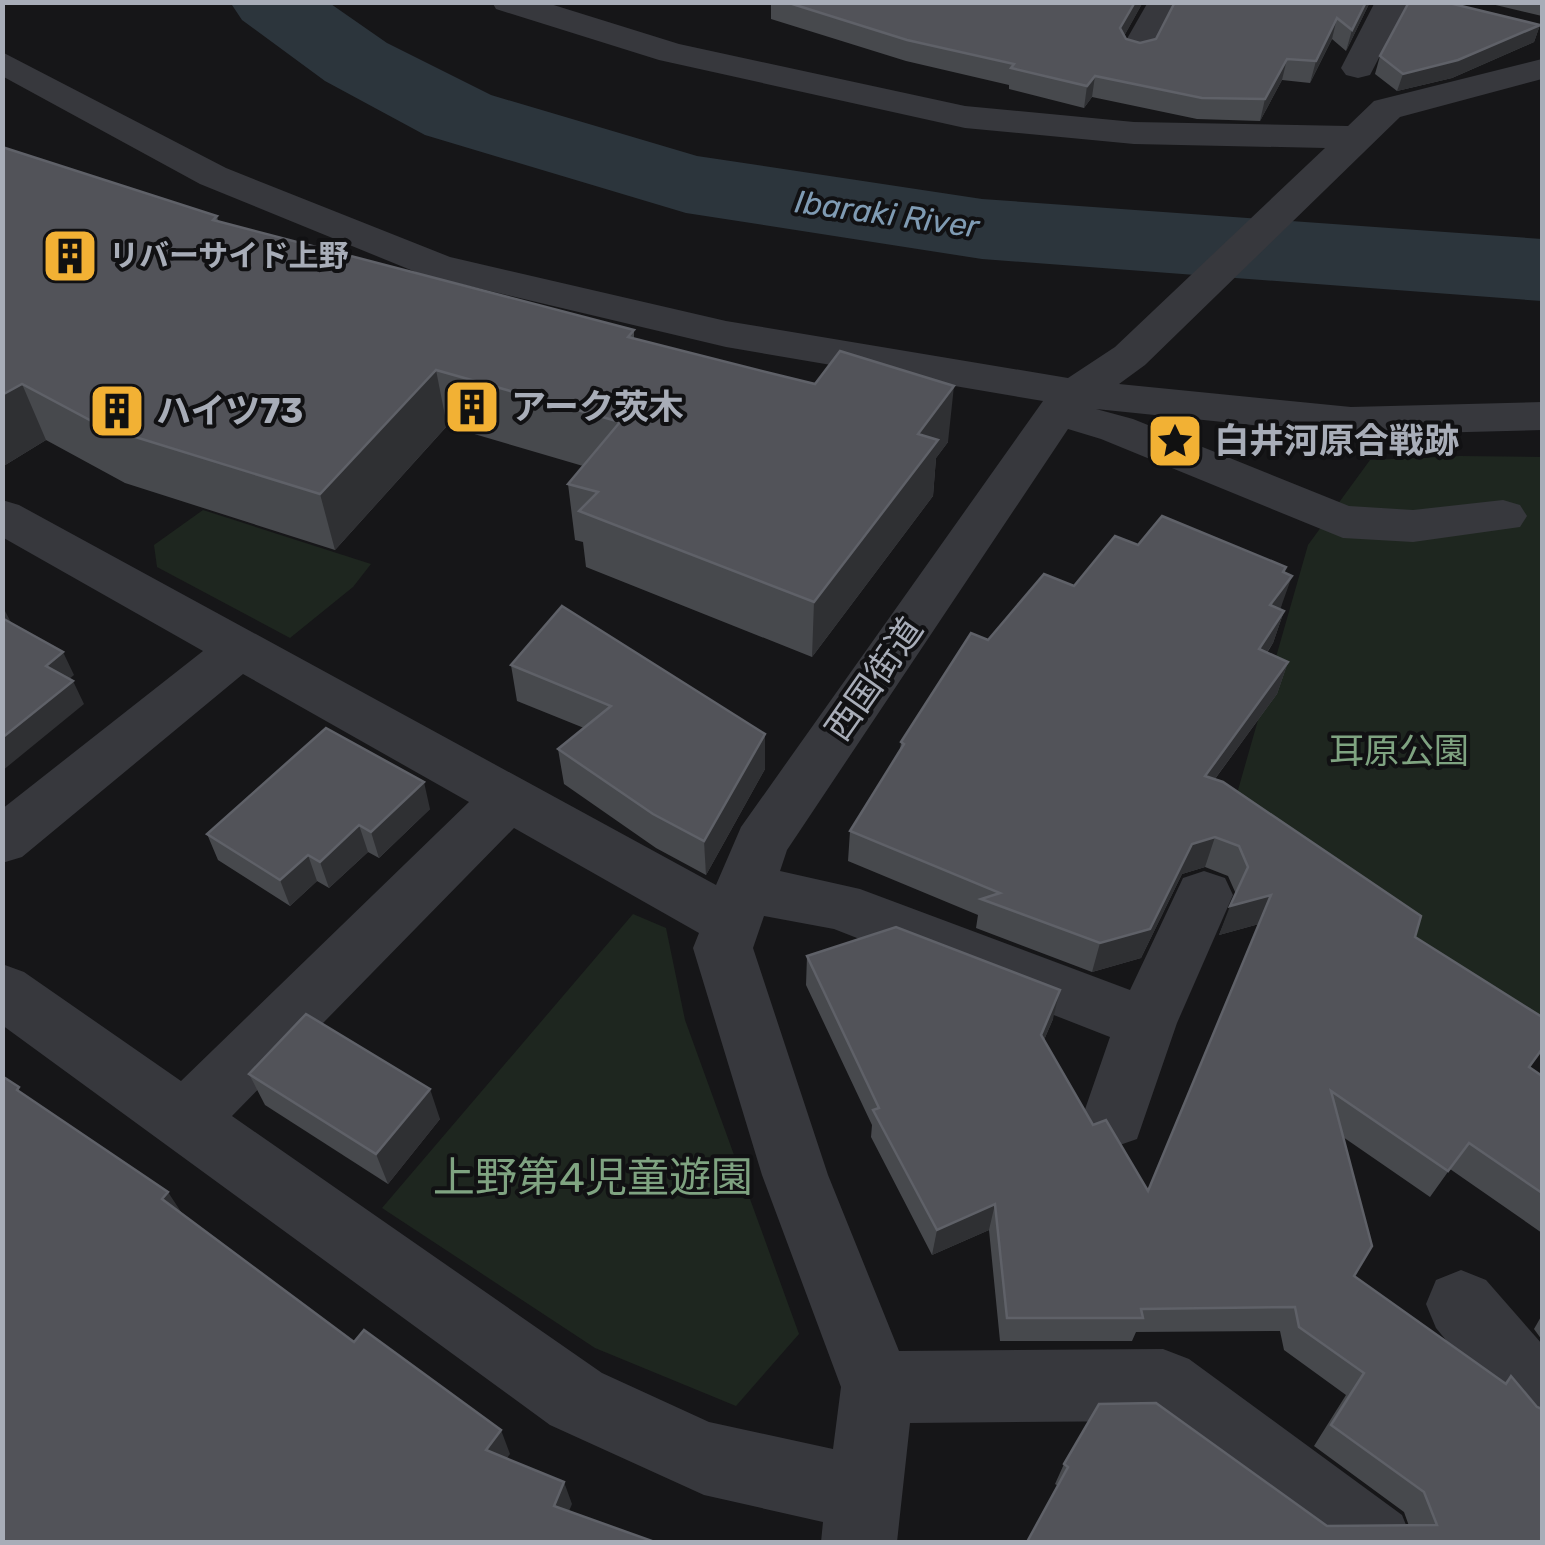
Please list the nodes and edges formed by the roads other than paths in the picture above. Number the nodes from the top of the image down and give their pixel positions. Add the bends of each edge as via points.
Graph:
1 (508, 2) edge
2 (1165, 2) edge
3 (1392, 2) edge
4 (1137, 51) edge
5 (2, 62) edge
6 (1358, 68) dead end
7 (1542, 69) edge
8 (1355, 137) junction
9 (251, 191) junction
10 (179, 199) edge
11 (1067, 402) junction
12 (1542, 416) edge
13 (2, 516) edge
14 (1503, 516) dead end
15 (241, 648) junction
16 (510, 798) junction
17 (2, 842) edge
18 (1204, 895) dead end
19 (738, 906) junction
20 (2, 990) edge
21 (1146, 1023) junction
22 (1114, 1118) dead end
23 (185, 1120) junction
24 (1461, 1304) dead end
25 (877, 1387) junction
26 (1542, 1398) edge
27 (862, 1518) edge
28 (1376, 1542) edge

1 - 8 street via 672,54 965,117 1134,133
2 - 4 street
3 - 6 street
5 - 9 street
7 - 8 street, 西国街道 via 1387,109
8 - 11 street, 西国街道 via 1130,356
9 - 10 street
9 - 11 street via 437,266 726,334
11 - 12 street via 1351,421
11 - 14 street via 1117,430 1344,522 1414,526
11 - 19 street, 西国街道 via 761,843
13 - 15 street
15 - 16 street
15 - 17 street
16 - 19 street
16 - 23 street
18 - 21 street
19 - 21 street via 839,906
19 - 25 street, 西国街道 via 723,948 795,1176
20 - 23 street
21 - 22 street
23 - 27 street via 576,1399 704,1458
24 - 26 street
25 - 27 street, 西国街道
25 - 28 street via 1163,1385

